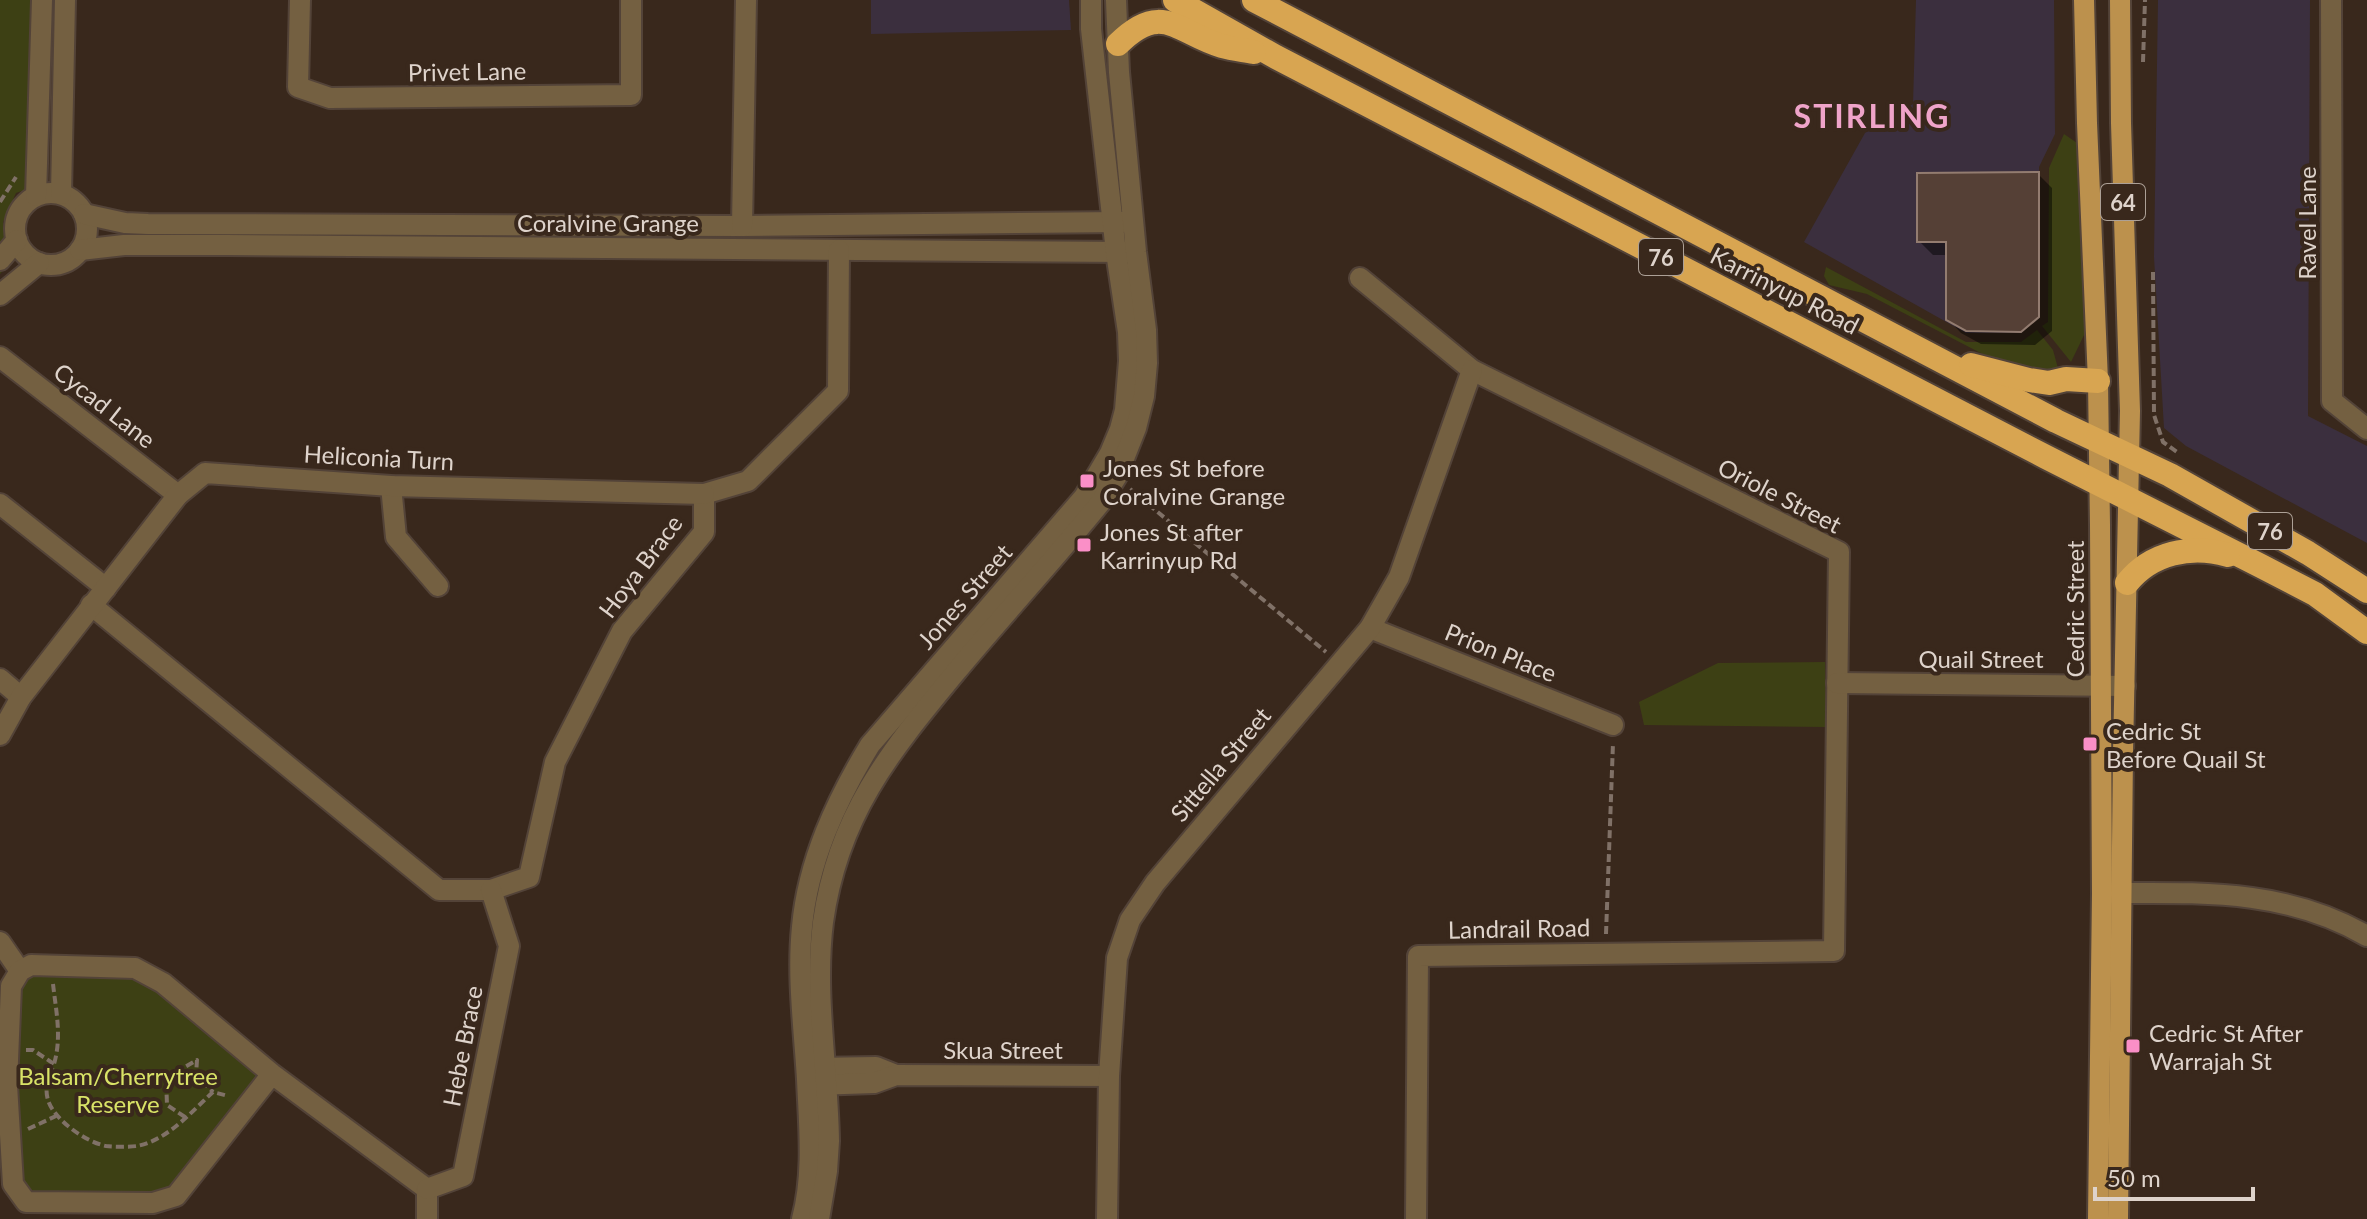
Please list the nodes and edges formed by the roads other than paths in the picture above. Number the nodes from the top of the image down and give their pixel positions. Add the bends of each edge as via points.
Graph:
1 (42, 0) edge
2 (65, 0) edge
3 (300, 0) edge
4 (631, 0) edge
5 (746, 0) edge
6 (1091, 0) edge
7 (1116, 0) edge
8 (1175, 0) edge
9 (1254, 0) edge
10 (2084, 0) edge
11 (2120, 0) edge
12 (2331, 0) edge
13 (1118, 44) junction
14 (1276, 57) junction
15 (2087, 123) junction
16 (2121, 123) junction
17 (61, 194) junction
18 (36, 196) junction
19 (84, 214) junction
20 (1123, 222) junction
21 (742, 226) junction
22 (17, 240) junction
23 (80, 250) junction
24 (839, 250) junction
25 (1126, 252) junction
26 (0, 260) edge
27 (39, 263) junction
28 (1360, 278) dead end
29 (0, 295) edge
30 (1919, 349) junction
31 (0, 357) edge
32 (1472, 370) junction
33 (2098, 381) junction
34 (2367, 429) edge
35 (2098, 441) junction
36 (2129, 454) junction
37 (2099, 482) junction
38 (391, 486) junction
39 (704, 494) junction
40 (178, 495) junction
41 (2129, 497) junction
42 (0, 504) edge
43 (2261, 566) junction
44 (2127, 583) junction
45 (438, 586) dead end
46 (106, 588) junction
47 (2367, 591) edge
48 (91, 605) junction
49 (1370, 628) junction
50 (2367, 632) edge
51 (0, 679) edge
52 (1837, 683) junction
53 (2101, 685) junction
54 (2125, 686) junction
55 (21, 697) junction
56 (1613, 725) road end
57 (0, 735) edge
58 (491, 890) junction
59 (2112, 893) junction
60 (2367, 936) edge
61 (0, 942) edge
62 (1834, 951) joint
63 (20, 971) junction
64 (272, 1074) junction
65 (817, 1076) junction
66 (1109, 1076) junction
67 (4, 1085) edge
68 (427, 1189) junction
69 (6, 1190) edge
70 (427, 1219) edge
71 (802, 1219) edge
72 (819, 1219) edge
73 (1107, 1219) edge
74 (1416, 1219) edge
75 (2098, 1219) edge
76 (2118, 1219) edge

1 - 18 street
2 - 17 street
3 - 4 street, Privet Lane via 298,87 330,98 631,95
5 - 21 street
6 - 20 street, Jones Street via 1091,29
7 - 13 street, Jones Street
8 - 14 highway, Karrinyup Road / 76
9 - 30 highway, Karrinyup Road / 76
10 - 15 main road, Cedric Street / 64
11 - 16 main road, Cedric Street / 64
12 - 34 street, Ravel Lane via 2332,401
13 - 14 highway via 1144,25 1163,21 1221,46
13 - 20 street, Jones Street
14 - 37 highway, Karrinyup Road / 76
15 - 16 main road
15 - 33 main road, Cedric Street / 64
16 - 36 main road, Cedric Street / 64
17 - 18 street
17 - 19 street, Coralvine Grange
18 - 22 street via 18,213
19 - 21 street, Coralvine Grange via 148,224
19 - 23 street via 86,239
20 - 21 street, Coralvine Grange
20 - 25 street, Jones Street
22 - 26 street
22 - 27 street
23 - 24 street, Coralvine Grange via 226,245
23 - 27 street, Coralvine Grange via 64,262
24 - 25 street, Coralvine Grange
24 - 39 street, Hoya Brace via 838,391 748,481
25 - 65 street, Jones Street via 1146,330 1144,396 1136,428 1117,476 1081,527 896,744 863,797 838,858 824,921
25 - 65 street, Jones Street via 1127,390 1120,429 1095,481 878,735 848,780 822,842 805,900 801,969
27 - 29 street, Coralvine Grange
28 - 32 street, Oriole Street
30 - 33 highway via 2029,380
30 - 35 highway, Karrinyup Road / 76
31 - 40 street, Cycad Lane
32 - 49 street, Sittella Street via 1399,577
32 - 52 street, Oriole Street via 1839,552
33 - 35 main road, Cedric Street / 64
35 - 36 highway, Karrinyup Road / 76
35 - 37 main road, Cedric Street / 64
36 - 41 main road, Cedric Street / 64
36 - 47 highway, Karrinyup Road / 76
37 - 41 highway, Karrinyup Road / 76
37 - 53 main road, Cedric Street / 64
38 - 39 street, Heliconia Turn
38 - 40 street, Heliconia Turn via 205,473
38 - 45 street via 396,537
39 - 58 street, Hoya Brace via 704,532 622,631 555,762 529,877
40 - 46 street, Heliconia Turn
41 - 43 highway, Karrinyup Road / 76
41 - 44 main road, Cedric Street / 64
42 - 46 street
43 - 44 highway via 2218,552 2186,551 2157,557
43 - 50 highway, Karrinyup Road / 76 via 2315,594
44 - 54 main road, Cedric Street / 64
46 - 48 street, Heliconia Turn
48 - 55 street, Heliconia Turn
48 - 58 street via 439,890
49 - 56 street, Prion Place
49 - 66 street, Sittella Street via 1155,883 1130,920 1117,958
51 - 55 street
52 - 53 street, Quail Street
52 - 62 street, Oriole Street
53 - 54 street, Quail Street
53 - 59 main road, Cedric Street / 64
54 - 59 main road, Cedric Street / 64
55 - 57 street, Heliconia Turn
58 - 68 street, Hebe Brace via 509,946 463,1176
59 - 60 street via 2236,894 2276,900
59 - 75 main road, Cedric Street / 64
59 - 76 main road, Cedric Street / 64
61 - 63 street
62 - 74 street, Landrail Road via 1418,956
63 - 64 street via 31,965 135,968 163,983
63 - 67 street via 11,986
64 - 68 street
64 - 69 street via 176,1196 153,1203 26,1202
65 - 66 street, Skua Street via 876,1067 896,1075
65 - 71 street, Jones Street
65 - 72 street, Jones Street via 827,1171
66 - 73 street, Sittella Street
67 - 69 street via 10,1129
68 - 70 street

